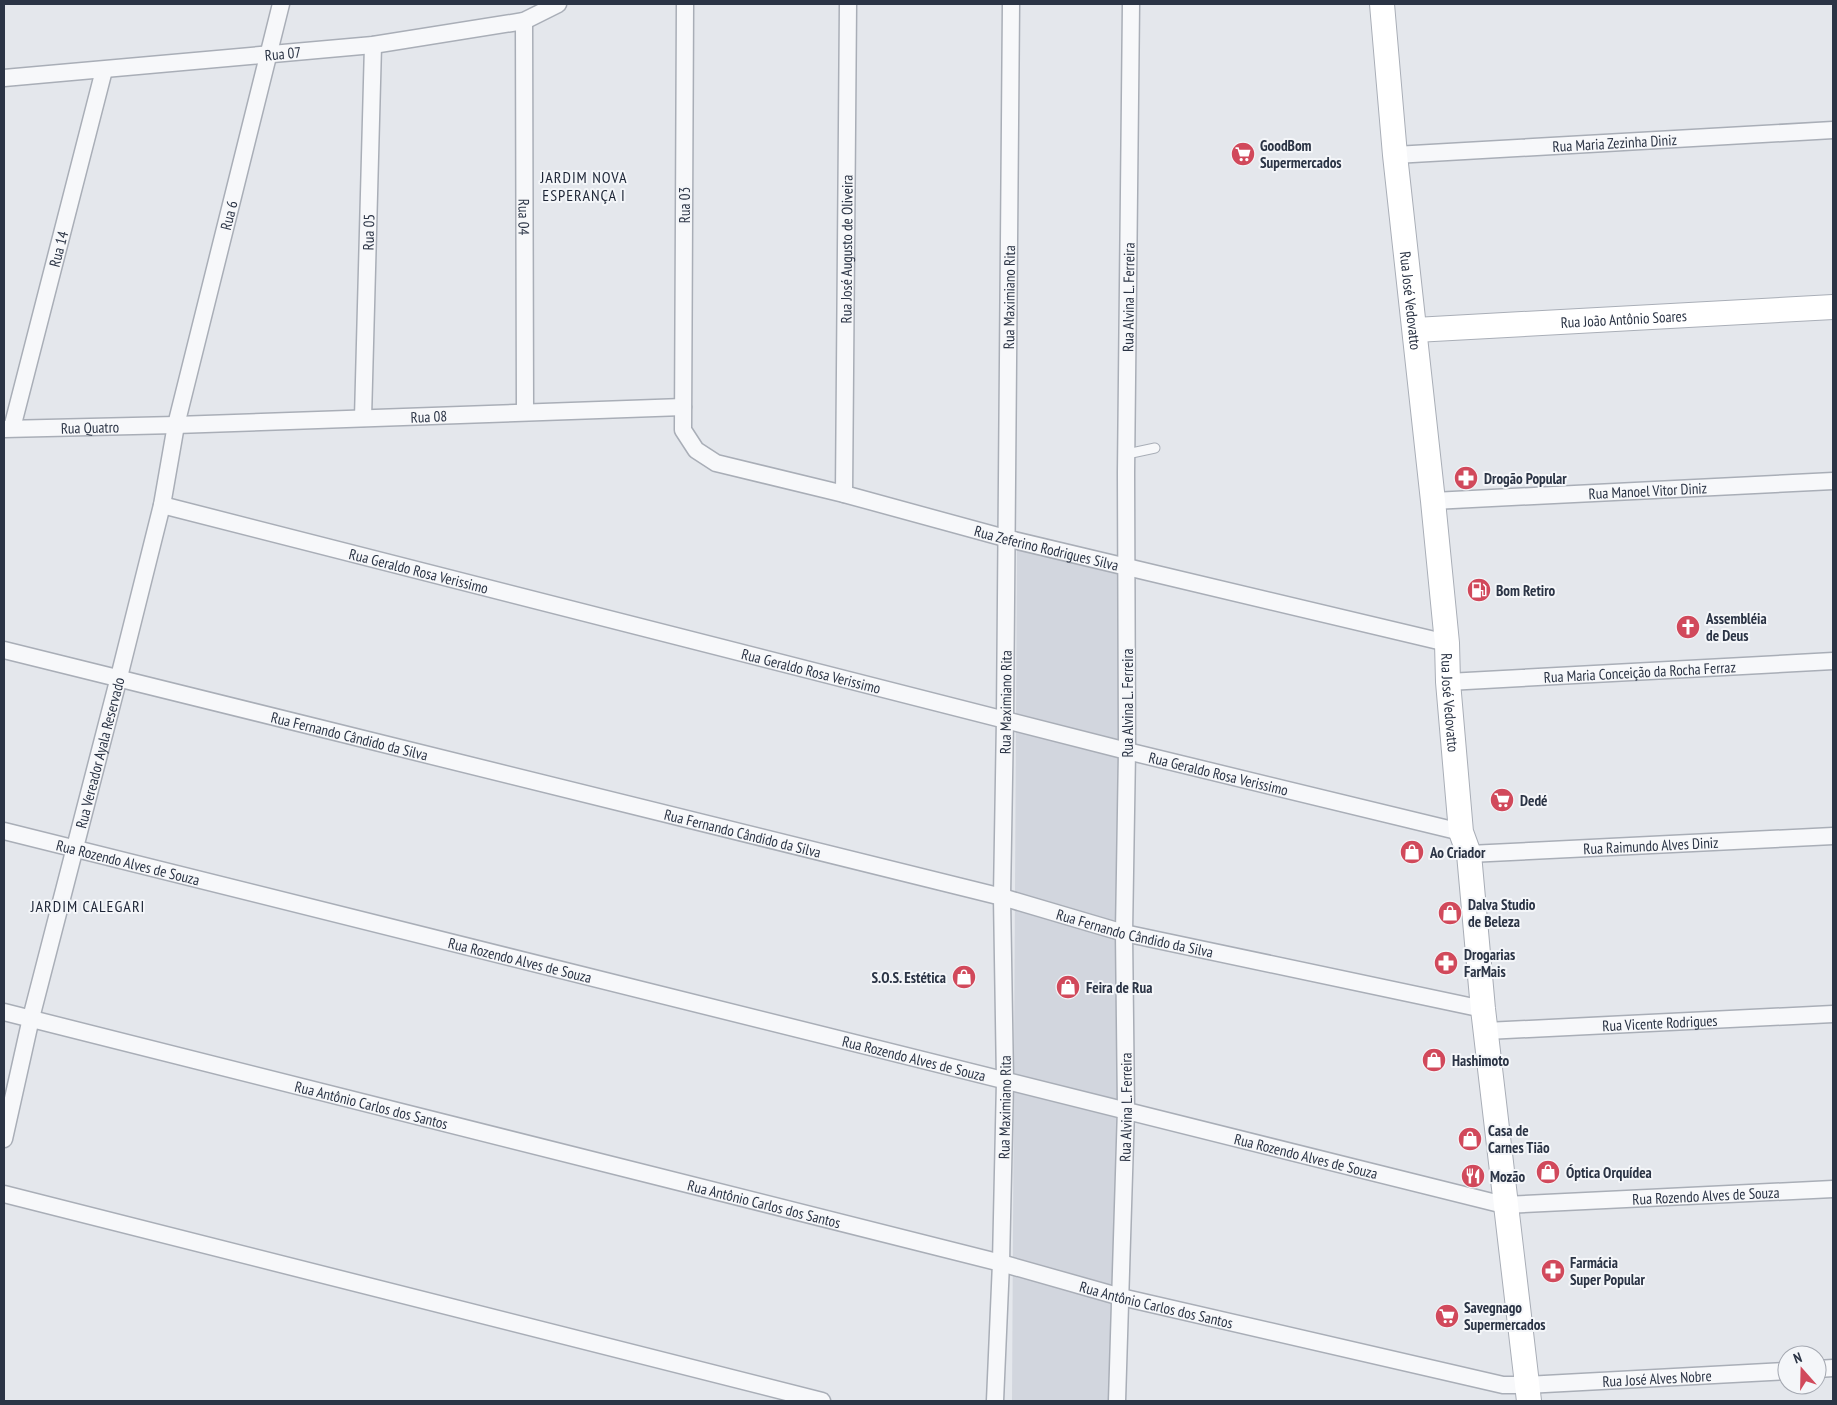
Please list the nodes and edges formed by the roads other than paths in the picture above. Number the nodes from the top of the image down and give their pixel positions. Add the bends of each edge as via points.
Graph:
1 (281, 4) edge
2 (558, 4) edge
3 (685, 4) edge
4 (848, 4) edge
5 (1011, 4) edge
6 (1131, 4) edge
7 (1382, 4) edge
8 (524, 21) junction
9 (373, 45) junction
10 (269, 54) junction
11 (104, 70) junction
12 (4, 78) edge
13 (1833, 130) edge
14 (1395, 155) junction
15 (1833, 307) edge
16 (1415, 330) junction
17 (683, 407) junction
18 (526, 412) junction
19 (363, 418) junction
20 (176, 425) junction
21 (8, 428) edge
22 (1155, 448) dead end
23 (1127, 454) junction
24 (1833, 482) edge
25 (844, 494) junction
26 (1433, 501) junction
27 (162, 505) junction
28 (1005, 538) junction
29 (1127, 566) junction
30 (1447, 644) junction
31 (4, 650) edge
32 (1833, 661) edge
33 (119, 677) junction
34 (1448, 682) junction
35 (1005, 719) junction
36 (1127, 751) junction
37 (4, 831) edge
38 (1461, 832) junction
39 (1833, 836) edge
40 (74, 849) junction
41 (1469, 854) junction
42 (1002, 897) junction
43 (1124, 933) junction
44 (4, 1012) edge
45 (1833, 1014) edge
46 (31, 1018) junction
47 (1485, 1020) junction
48 (1005, 1081) junction
49 (1126, 1109) junction
50 (4, 1139) edge
51 (1833, 1189) edge
52 (4, 1194) edge
53 (1504, 1205) junction
54 (1001, 1263) junction
55 (1121, 1297) junction
56 (1777, 1372) edge
57 (1527, 1393) edge
58 (822, 1401) edge
59 (995, 1401) edge
60 (1117, 1401) edge

1 - 10 street, Rua 6
2 - 8 street, Rua 07
3 - 17 street, Rua 03
4 - 25 street, Rua José Augusto de Oliveira
5 - 28 street, Rua Maximiano Rita
6 - 23 street, Rua Alvina L. Ferreira
7 - 14 street, Rua José Vedovatto
8 - 9 street, Rua 07
8 - 18 street, Rua 04
9 - 10 street, Rua 07
9 - 19 street, Rua 05
10 - 11 street, Rua 07
10 - 20 street, Rua 6
11 - 12 street, Rua 07
11 - 21 street, Rua 14
13 - 14 street, Rua Maria Zezinha Diniz
14 - 16 street, Rua José Vedovatto
15 - 16 street, Rua João Antônio Soares
16 - 26 street, Rua José Vedovatto
17 - 18 street, Rua 08
17 - 25 street, Rua Zeferino Rodrigues Silva via 683,430 696,450 716,462
18 - 19 street, Rua 08
19 - 20 street, Rua 08
20 - 21 street, Rua Quatro
20 - 27 street, Rua Vereador Ayala Reservado
22 - 23 lane
23 - 29 street, Rua Alvina L. Ferreira
24 - 26 street, Rua Manoel Vitor Diniz
25 - 28 street, Rua Zeferino Rodrigues Silva
26 - 30 street, Rua José Vedovatto
27 - 33 street, Rua Vereador Ayala Reservado
27 - 35 street, Rua Geraldo Rosa Verissimo
28 - 29 street, Rua Zeferino Rodrigues Silva
28 - 35 street, Rua Maximiano Rita
29 - 30 street, Rua Zeferino Rodrigues Silva
29 - 36 street, Rua Alvina L. Ferreira
30 - 34 street, Rua José Vedovatto
31 - 33 street, Rua Fernando Cândido da Silva
32 - 34 street, Rua Maria Conceição da Rocha Ferraz
33 - 40 street, Rua Vereador Ayala Reservado
33 - 42 street, Rua Fernando Cândido da Silva
34 - 38 street, Rua José Vedovatto
35 - 36 street, Rua Geraldo Rosa Verissimo
35 - 42 street, Rua Maximiano Rita
36 - 38 street, Rua Geraldo Rosa Verissimo
36 - 43 street, Rua Alvina L. Ferreira
37 - 40 street, Rua Rozendo Alves de Souza
38 - 41 street, Rua José Vedovatto
39 - 41 street, Rua Raimundo Alves Diniz
40 - 46 street, Rua Vereador Ayala Reservado
40 - 48 street, Rua Rozendo Alves de Souza
41 - 47 street, Rua José Vedovatto
42 - 43 street, Rua Fernando Cândido da Silva
42 - 48 street, Rua Maximiano Rita
43 - 47 street, Rua Fernando Cândido da Silva
43 - 49 street, Rua Alvina L. Ferreira
44 - 46 street, Rua Antônio Carlos dos Santos
45 - 47 street, Rua Vicente Rodrigues
46 - 50 street, Rua Vereador Ayala Reservado
46 - 54 street, Rua Antônio Carlos dos Santos
47 - 53 street, Rua José Vedovatto
48 - 49 street, Rua Rozendo Alves de Souza
48 - 54 street, Rua Maximiano Rita
49 - 53 street, Rua Rozendo Alves de Souza
49 - 55 street, Rua Alvina L. Ferreira
51 - 53 street, Rua Rozendo Alves de Souza
52 - 58 street
53 - 57 street, Rua José Vedovatto
54 - 55 street, Rua Antônio Carlos dos Santos
54 - 59 street, Rua Maximiano Rita
55 - 57 street, Rua Antônio Carlos dos Santos
55 - 60 street, Rua Alvina L. Ferreira
56 - 57 street, Rua José Alves Nobre

